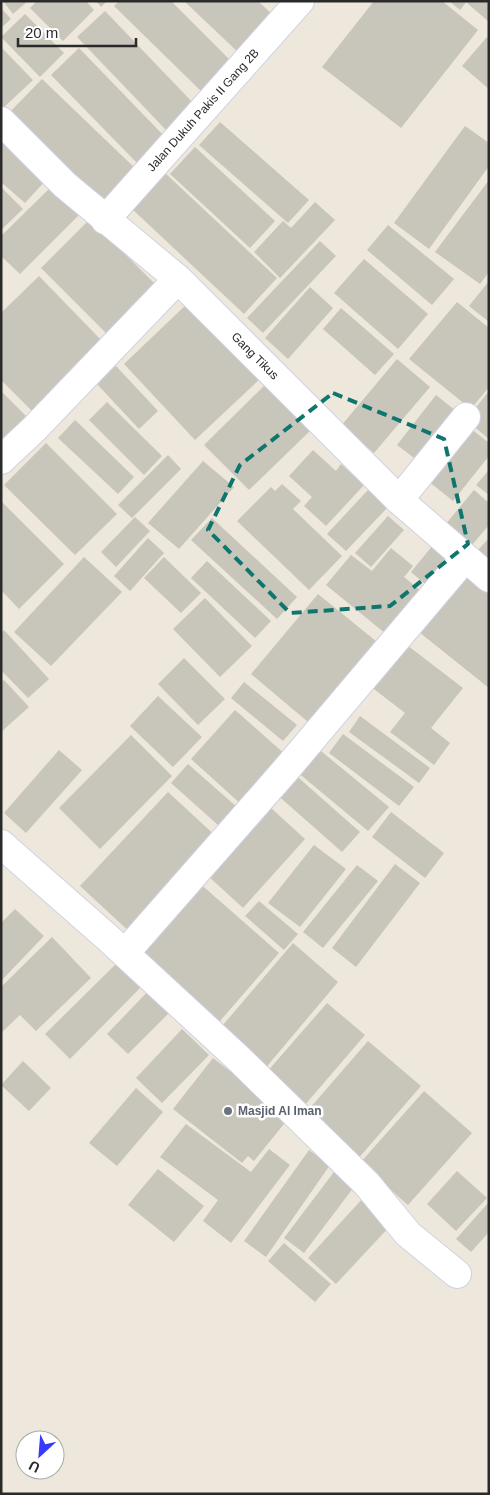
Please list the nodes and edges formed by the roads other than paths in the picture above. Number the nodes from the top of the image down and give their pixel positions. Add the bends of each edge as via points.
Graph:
1 (300, 1) edge
2 (1, 121) edge
3 (105, 220) junction
4 (178, 280) junction
5 (466, 417) dead end
6 (1, 460) edge
7 (399, 500) junction
8 (465, 558) junction
9 (489, 578) edge
10 (1, 844) edge
11 (125, 954) junction
12 (457, 1274) dead end

1 - 3 street, Jalan Dukuh Pakis II Gang 2B
2 - 3 street, Gang Tikus
3 - 4 street, Gang Tikus
4 - 6 street
4 - 7 street, Gang Tikus
5 - 7 street
7 - 8 street, Gang Tikus
8 - 9 street, Gang Tikus
8 - 11 street
10 - 11 street
11 - 12 street via 367,1184 408,1234

